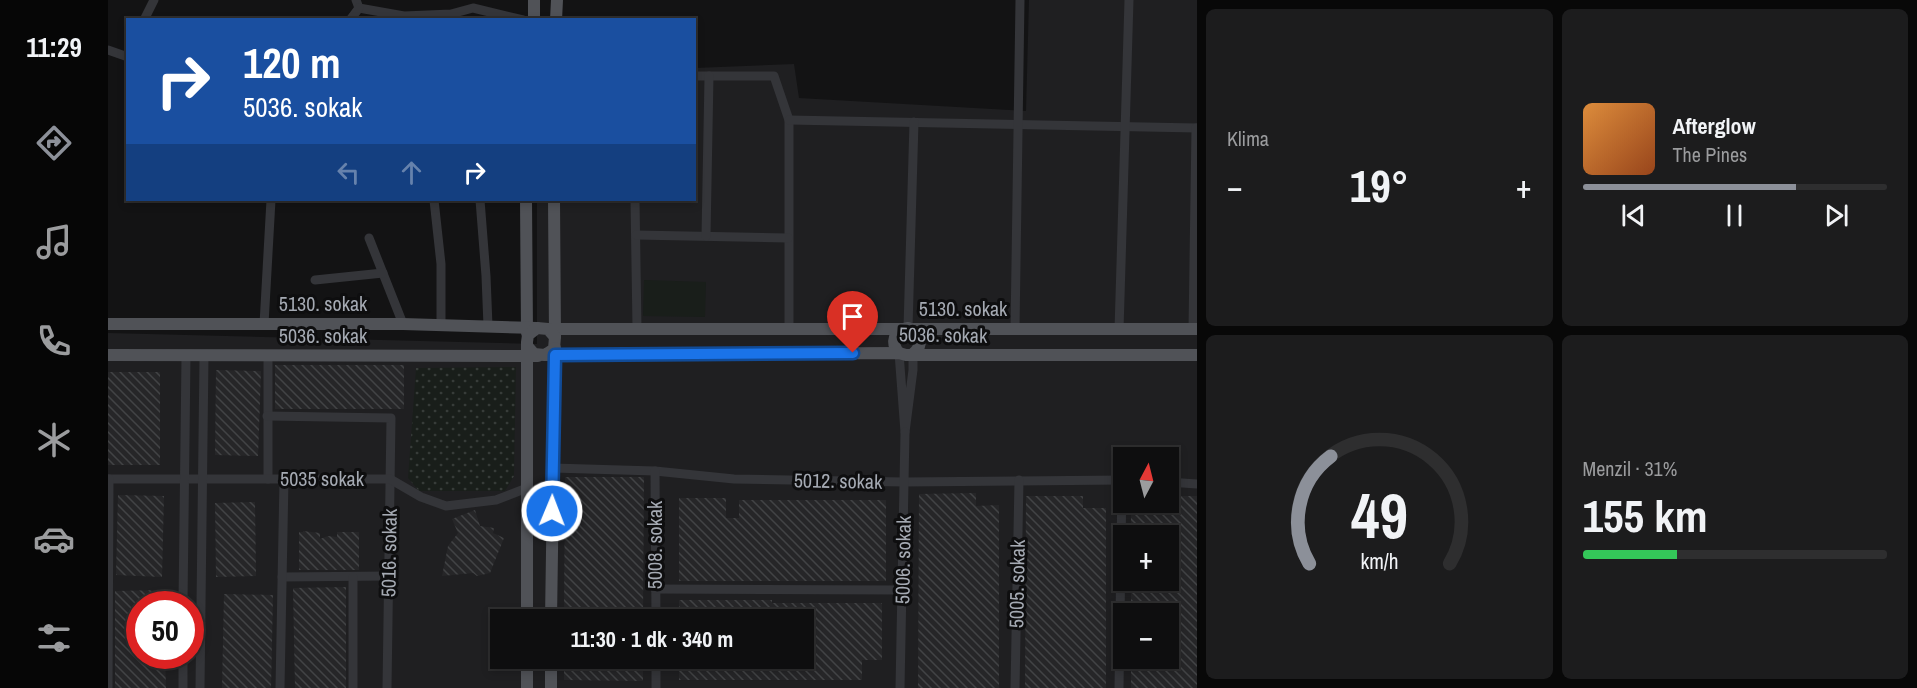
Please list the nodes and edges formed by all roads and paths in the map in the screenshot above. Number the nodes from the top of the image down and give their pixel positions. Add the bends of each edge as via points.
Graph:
1 (154, 0) edge
2 (534, 0) edge
3 (556, 0) edge
4 (1020, 0) edge
5 (1129, 0) edge
6 (357, 4) edge
7 (451, 17) edge
8 (145, 18) edge
9 (351, 18) edge
10 (515, 18) edge
11 (534, 18) edge
12 (556, 18) edge
13 (108, 50) edge
14 (126, 55) edge
15 (696, 76) edge
16 (709, 76) junction
17 (789, 120) junction
18 (914, 122) junction
19 (1017, 124) junction
20 (1126, 127) junction
21 (1197, 128) edge
22 (271, 201) edge
23 (434, 201) edge
24 (480, 201) edge
25 (526, 201) edge
26 (554, 201) edge
27 (636, 201) edge
28 (636, 235) junction
29 (706, 236) junction
30 (369, 238) dead end
31 (788, 238) junction
32 (383, 273) junction
33 (315, 280) dead end
34 (108, 324) edge
35 (264, 324) junction
36 (403, 324) junction
37 (441, 325) junction
38 (488, 326) junction
39 (637, 328) junction
40 (789, 328) junction
41 (908, 328) junction
42 (1015, 329) junction
43 (1195, 329) edge
44 (1119, 330) junction
45 (541, 342) junction
46 (899, 353) junction
47 (913, 354) junction
48 (108, 355) edge
49 (186, 356) junction
50 (204, 356) junction
51 (268, 356) junction
52 (1197, 356) edge
53 (267, 416) junction
54 (905, 432) junction
55 (553, 468) junction
56 (655, 471) junction
57 (109, 479) edge
58 (185, 479) junction
59 (202, 479) junction
60 (268, 479) junction
61 (284, 479) junction
62 (390, 479) junction
63 (1019, 480) junction
64 (1113, 480) edge
65 (904, 482) junction
66 (1179, 483) edge
67 (1197, 484) edge
68 (528, 488) junction
69 (1122, 513) edge
70 (389, 576) junction
71 (282, 577) junction
72 (352, 577) junction
73 (656, 589) junction
74 (902, 590) junction
75 (183, 591) edge
76 (527, 609) edge
77 (551, 609) edge
78 (656, 609) edge
79 (183, 669) edge
80 (527, 669) edge
81 (551, 669) edge
82 (656, 669) edge
83 (108, 688) edge
84 (183, 688) edge
85 (200, 688) edge
86 (280, 688) edge
87 (353, 688) edge
88 (387, 688) edge
89 (527, 688) edge
90 (551, 688) edge
91 (656, 688) edge
92 (900, 688) edge
93 (1015, 688) edge
94 (1119, 688) edge

1 - 8 street
2 - 11 main road
3 - 12 main road
4 - 19 street
5 - 20 street
6 - 7 street via 404,16
6 - 9 street
7 - 10 street via 473,8
13 - 14 street
15 - 16 street
16 - 17 street via 774,76
16 - 29 street
17 - 18 street
17 - 31 street
18 - 19 street
18 - 41 street
19 - 20 street
19 - 42 street
20 - 21 street
20 - 44 street
21 - 43 street
22 - 35 street
23 - 37 street via 441,264
24 - 38 street
25 - 45 main road
26 - 45 main road
27 - 28 street
28 - 29 street
28 - 39 street
29 - 31 street
30 - 32 street
31 - 40 street
32 - 33 street
32 - 36 street
34 - 35 main road, 5130. sokak
35 - 36 main road, 5130. sokak
36 - 37 main road, 5130. sokak
37 - 38 main road, 5130. sokak
38 - 45 main road, 5130. sokak
39 - 40 main road, 5130. sokak
39 - 45 main road, 5130. sokak
40 - 41 main road, 5130. sokak
41 - 42 main road, 5130. sokak
41 - 46 main road via 894,337
41 - 47 main road via 920,339
42 - 44 main road, 5130. sokak
43 - 44 main road, 5130. sokak
45 - 46 main road, 5036. sokak
45 - 51 main road, 5036. sokak
45 - 55 main road
45 - 68 main road
46 - 47 main road, 5036. sokak
46 - 54 street
47 - 52 main road, 5036. sokak
47 - 54 street
48 - 49 main road, 5036. sokak
49 - 50 main road, 5036. sokak
49 - 58 street
50 - 51 main road, 5036. sokak
50 - 59 street
51 - 53 street
53 - 60 street
53 - 62 street, 5016. sokak via 391,418
54 - 65 street, 5006. sokak
55 - 56 street, 5012. sokak
55 - 77 main road
56 - 65 street, 5012. sokak via 734,479
56 - 73 street, 5008. sokak
57 - 58 street, 5035 sokak
57 - 83 street
58 - 59 street, 5035 sokak
58 - 75 street
59 - 60 street, 5035 sokak
59 - 85 street
60 - 61 street, 5035 sokak
61 - 62 street, 5035 sokak
61 - 71 street
62 - 68 street, 5035 sokak via 446,506 496,500
62 - 70 street, 5016. sokak
63 - 64 street, 5012. sokak
63 - 65 street, 5012. sokak
63 - 93 street, 5005. sokak
65 - 74 street, 5006. sokak
66 - 67 street
68 - 76 main road
69 - 94 street
70 - 72 street
70 - 88 street, 5016. sokak
71 - 72 street
71 - 86 street
72 - 87 street
73 - 74 street
73 - 78 street, 5008. sokak
74 - 92 street, 5006. sokak
79 - 84 street
80 - 89 main road
81 - 90 main road
82 - 91 street

